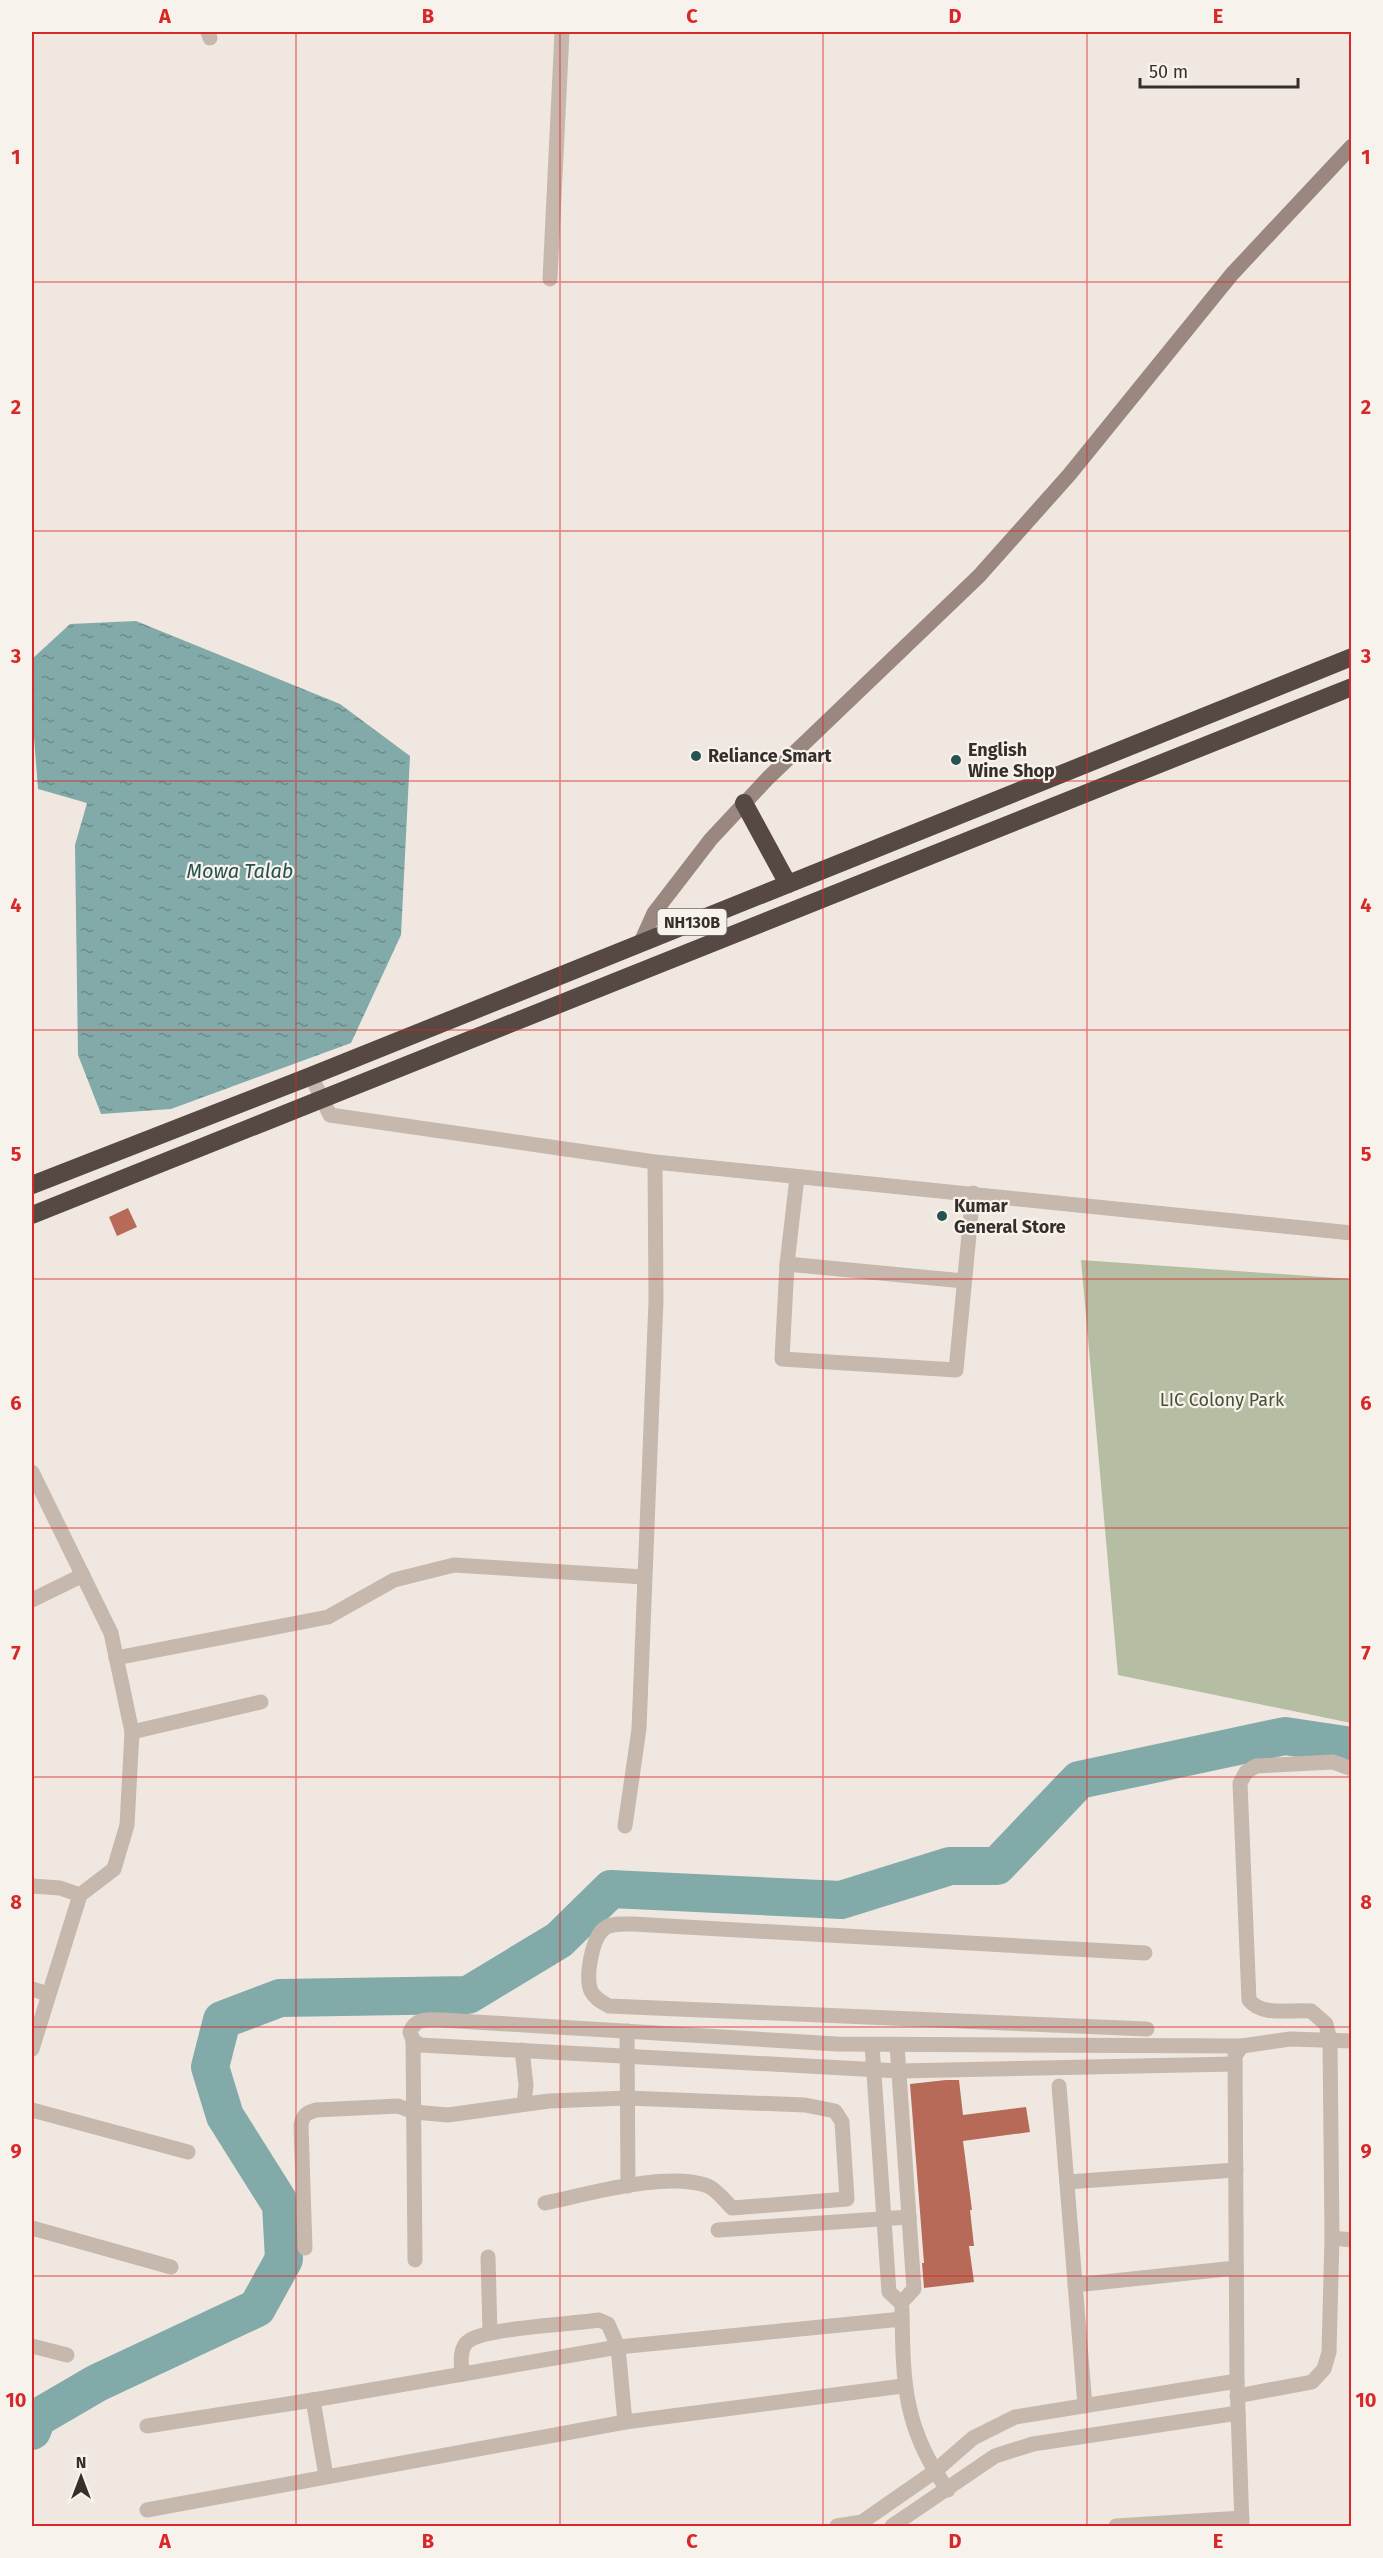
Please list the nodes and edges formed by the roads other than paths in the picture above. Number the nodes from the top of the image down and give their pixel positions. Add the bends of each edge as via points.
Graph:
1 (562, 32) edge
2 (1352, 146) edge
3 (550, 279) dead end
4 (1352, 657) edge
5 (1352, 687) edge
6 (744, 803) junction
7 (788, 884) junction
8 (640, 944) junction
9 (311, 1076) junction
10 (321, 1098) junction
11 (655, 1162) junction
12 (797, 1177) junction
13 (32, 1185) edge
14 (973, 1193) junction
15 (32, 1215) edge
16 (1352, 1233) edge
17 (787, 1264) junction
18 (964, 1281) junction
19 (32, 1472) edge
20 (83, 1575) junction
21 (644, 1577) junction
22 (32, 1600) edge
23 (116, 1658) junction
24 (261, 1702) dead end
25 (132, 1732) junction
26 (1352, 1769) edge
27 (625, 1826) dead end
28 (32, 1886) edge
29 (80, 1895) junction
30 (1146, 1953) dead end
31 (32, 1989) edge
32 (48, 1994) junction
33 (885, 2018) junction
34 (1147, 2029) dead end
35 (627, 2031) junction
36 (700, 2035) junction
37 (412, 2040) junction
38 (779, 2040) junction
39 (1330, 2040) junction
40 (1352, 2042) edge
41 (884, 2045) junction
42 (1242, 2046) junction
43 (32, 2049) edge
44 (522, 2050) junction
45 (626, 2056) junction
46 (700, 2061) junction
47 (1235, 2064) junction
48 (777, 2065) junction
49 (873, 2070) junction
50 (898, 2071) junction
51 (1059, 2086) dead end
52 (627, 2098) junction
53 (524, 2104) junction
54 (32, 2110) edge
55 (414, 2112) junction
56 (188, 2152) dead end
57 (1236, 2170) junction
58 (1067, 2182) junction
59 (628, 2186) junction
60 (545, 2203) dead end
61 (909, 2217) junction
62 (884, 2219) junction
63 (32, 2228) edge
64 (718, 2230) dead end
65 (1332, 2238) junction
66 (1352, 2240) edge
67 (305, 2248) dead end
68 (488, 2257) dead end
69 (416, 2260) dead end
70 (171, 2267) dead end
71 (1236, 2268) junction
72 (1075, 2285) junction
73 (902, 2303) junction
74 (902, 2319) junction
75 (490, 2333) junction
76 (32, 2346) edge
77 (618, 2347) junction
78 (67, 2355) dead end
79 (462, 2374) junction
80 (903, 2386) junction
81 (1237, 2389) junction
82 (313, 2400) junction
83 (1085, 2406) junction
84 (1238, 2413) junction
85 (625, 2422) junction
86 (147, 2426) dead end
87 (934, 2472) junction
88 (326, 2476) junction
89 (948, 2490) junction
90 (147, 2510) dead end
91 (1242, 2522) edge
92 (837, 2526) edge
93 (892, 2526) edge
94 (1116, 2526) edge

1 - 3 street
2 - 6 street via 1232,274 1069,475 979,576
4 - 7 highway, NH130B
5 - 10 highway, NH130B
6 - 7 highway
6 - 8 street via 654,913
7 - 8 highway, NH130B
8 - 9 highway, NH130B
9 - 10 street
9 - 13 highway, NH130B
10 - 11 street via 330,1115
10 - 15 highway, NH130B
11 - 12 street
11 - 21 street via 656,1311
12 - 14 street
12 - 17 street
14 - 16 street
14 - 18 street
17 - 18 street
17 - 18 street via 782,1359 956,1370
19 - 20 street
20 - 22 street
20 - 23 street via 111,1633
21 - 23 street via 454,1565 394,1580 328,1617
21 - 27 street via 639,1729
23 - 25 street
24 - 25 street
25 - 29 street via 127,1825 114,1869
26 - 39 street via 1334,1762 1256,1766 1246,1772 1240,1783 1249,2000 1262,2010 1311,2011 1326,2024
28 - 29 street via 60,1888
29 - 32 street
30 - 33 street via 633,1924 608,1926 593,1943 591,1992 609,2006
31 - 32 street
32 - 43 street
33 - 34 street
33 - 41 street
35 - 36 street
35 - 37 street via 421,2020 413,2024
35 - 45 street
36 - 38 street
36 - 46 street
37 - 44 street via 420,2044
37 - 55 street
38 - 41 street
38 - 48 street
39 - 40 street
39 - 42 street via 1290,2039
39 - 65 street
41 - 42 street
41 - 49 street
41 - 50 street
42 - 47 street
44 - 45 street
44 - 53 street
45 - 46 street
45 - 52 street
46 - 48 street
47 - 50 street
47 - 57 street
48 - 49 street
49 - 50 street
49 - 62 street
50 - 61 street
51 - 58 street
52 - 53 street
52 - 59 street
52 - 59 street via 805,2105 835,2111 842,2122 847,2199 732,2208 710,2187 686,2181
53 - 55 street via 448,2115
54 - 56 street
55 - 67 street via 398,2106 316,2110 302,2117
55 - 69 street
57 - 58 street
57 - 71 street
58 - 72 street
59 - 60 street
61 - 62 street
61 - 73 street via 914,2289
62 - 64 street
62 - 73 street via 889,2292
63 - 70 street
65 - 66 street
65 - 81 street via 1329,2352 1324,2369 1312,2382
68 - 75 street
71 - 72 street
71 - 81 street
72 - 83 street
73 - 74 street
74 - 77 street
74 - 80 street
75 - 77 street via 599,2320 608,2324
75 - 79 street via 469,2340 463,2348
76 - 78 street
77 - 79 street
77 - 85 street
79 - 82 street
80 - 85 street
80 - 87 street via 913,2428
81 - 83 street
81 - 84 street
82 - 86 street
82 - 88 street
83 - 87 street via 1015,2417 974,2438
84 - 89 street via 1033,2444 995,2456
84 - 91 street
85 - 88 street
87 - 89 street
87 - 92 street via 862,2522
88 - 90 street
89 - 93 street
91 - 94 street

